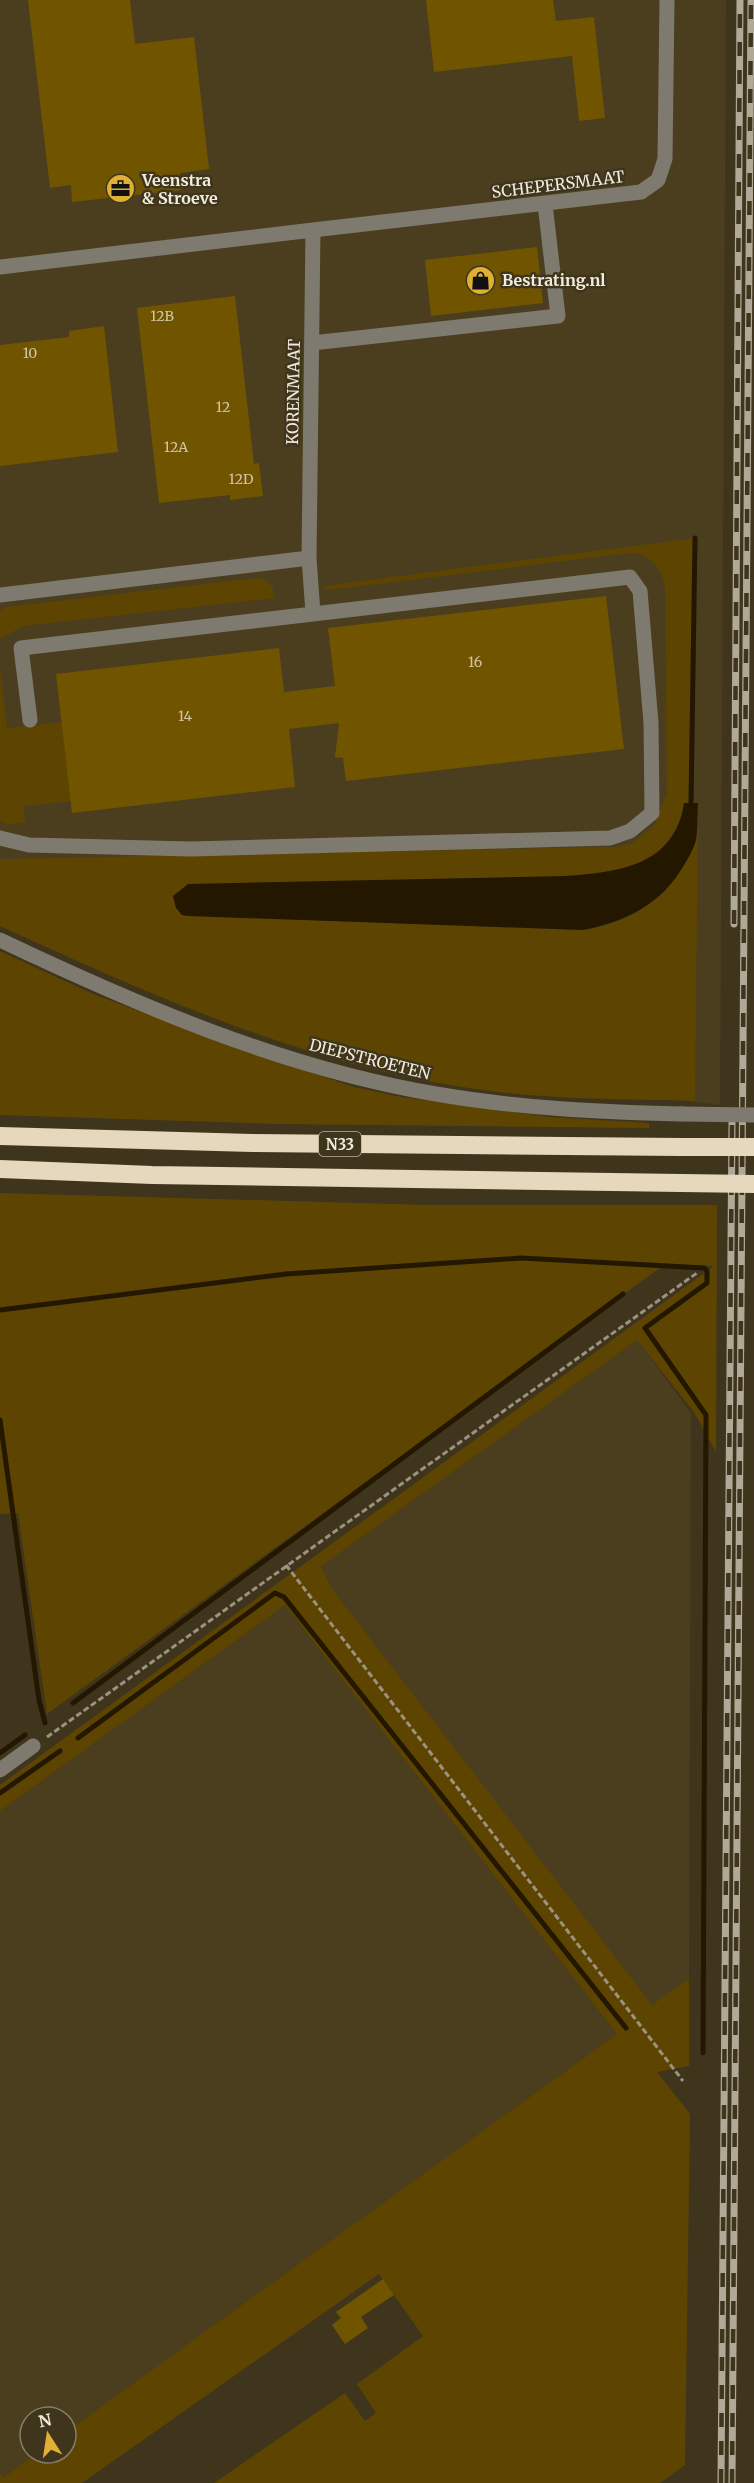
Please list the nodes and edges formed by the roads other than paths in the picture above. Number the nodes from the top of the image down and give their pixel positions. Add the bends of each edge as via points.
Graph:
1 (666, 0) edge
2 (545, 204) junction
3 (313, 230) junction
4 (0, 267) edge
5 (312, 343) junction
6 (309, 558) junction
7 (0, 595) edge
8 (313, 613) junction
9 (30, 720) dead end
10 (0, 838) edge
11 (0, 940) edge
12 (754, 1115) edge
13 (0, 1136) edge
14 (754, 1147) edge
15 (0, 1169) edge
16 (35, 1171) junction
17 (0, 1174) edge
18 (754, 1184) edge
19 (33, 1746) road end
20 (0, 1770) edge

1 - 2 street, SCHEPERSMAAT via 665,159 658,180 641,192
2 - 3 street, SCHEPERSMAAT
2 - 5 street via 558,316
3 - 4 street
3 - 5 street, KORENMAAT
5 - 6 street, KORENMAAT
6 - 7 street
6 - 8 street, KORENMAAT
8 - 9 street via 21,648
8 - 10 street via 630,577 640,591 651,723 652,813 630,831 610,838 191,849 29,845
11 - 12 street, DIEPSTROETEN, bridge via 198,1028 274,1053 435,1094 592,1112
13 - 14 highway, N33, bridge via 252,1143
15 - 16 highway, N33
16 - 17 street
16 - 18 highway, N33, bridge
19 - 20 street

